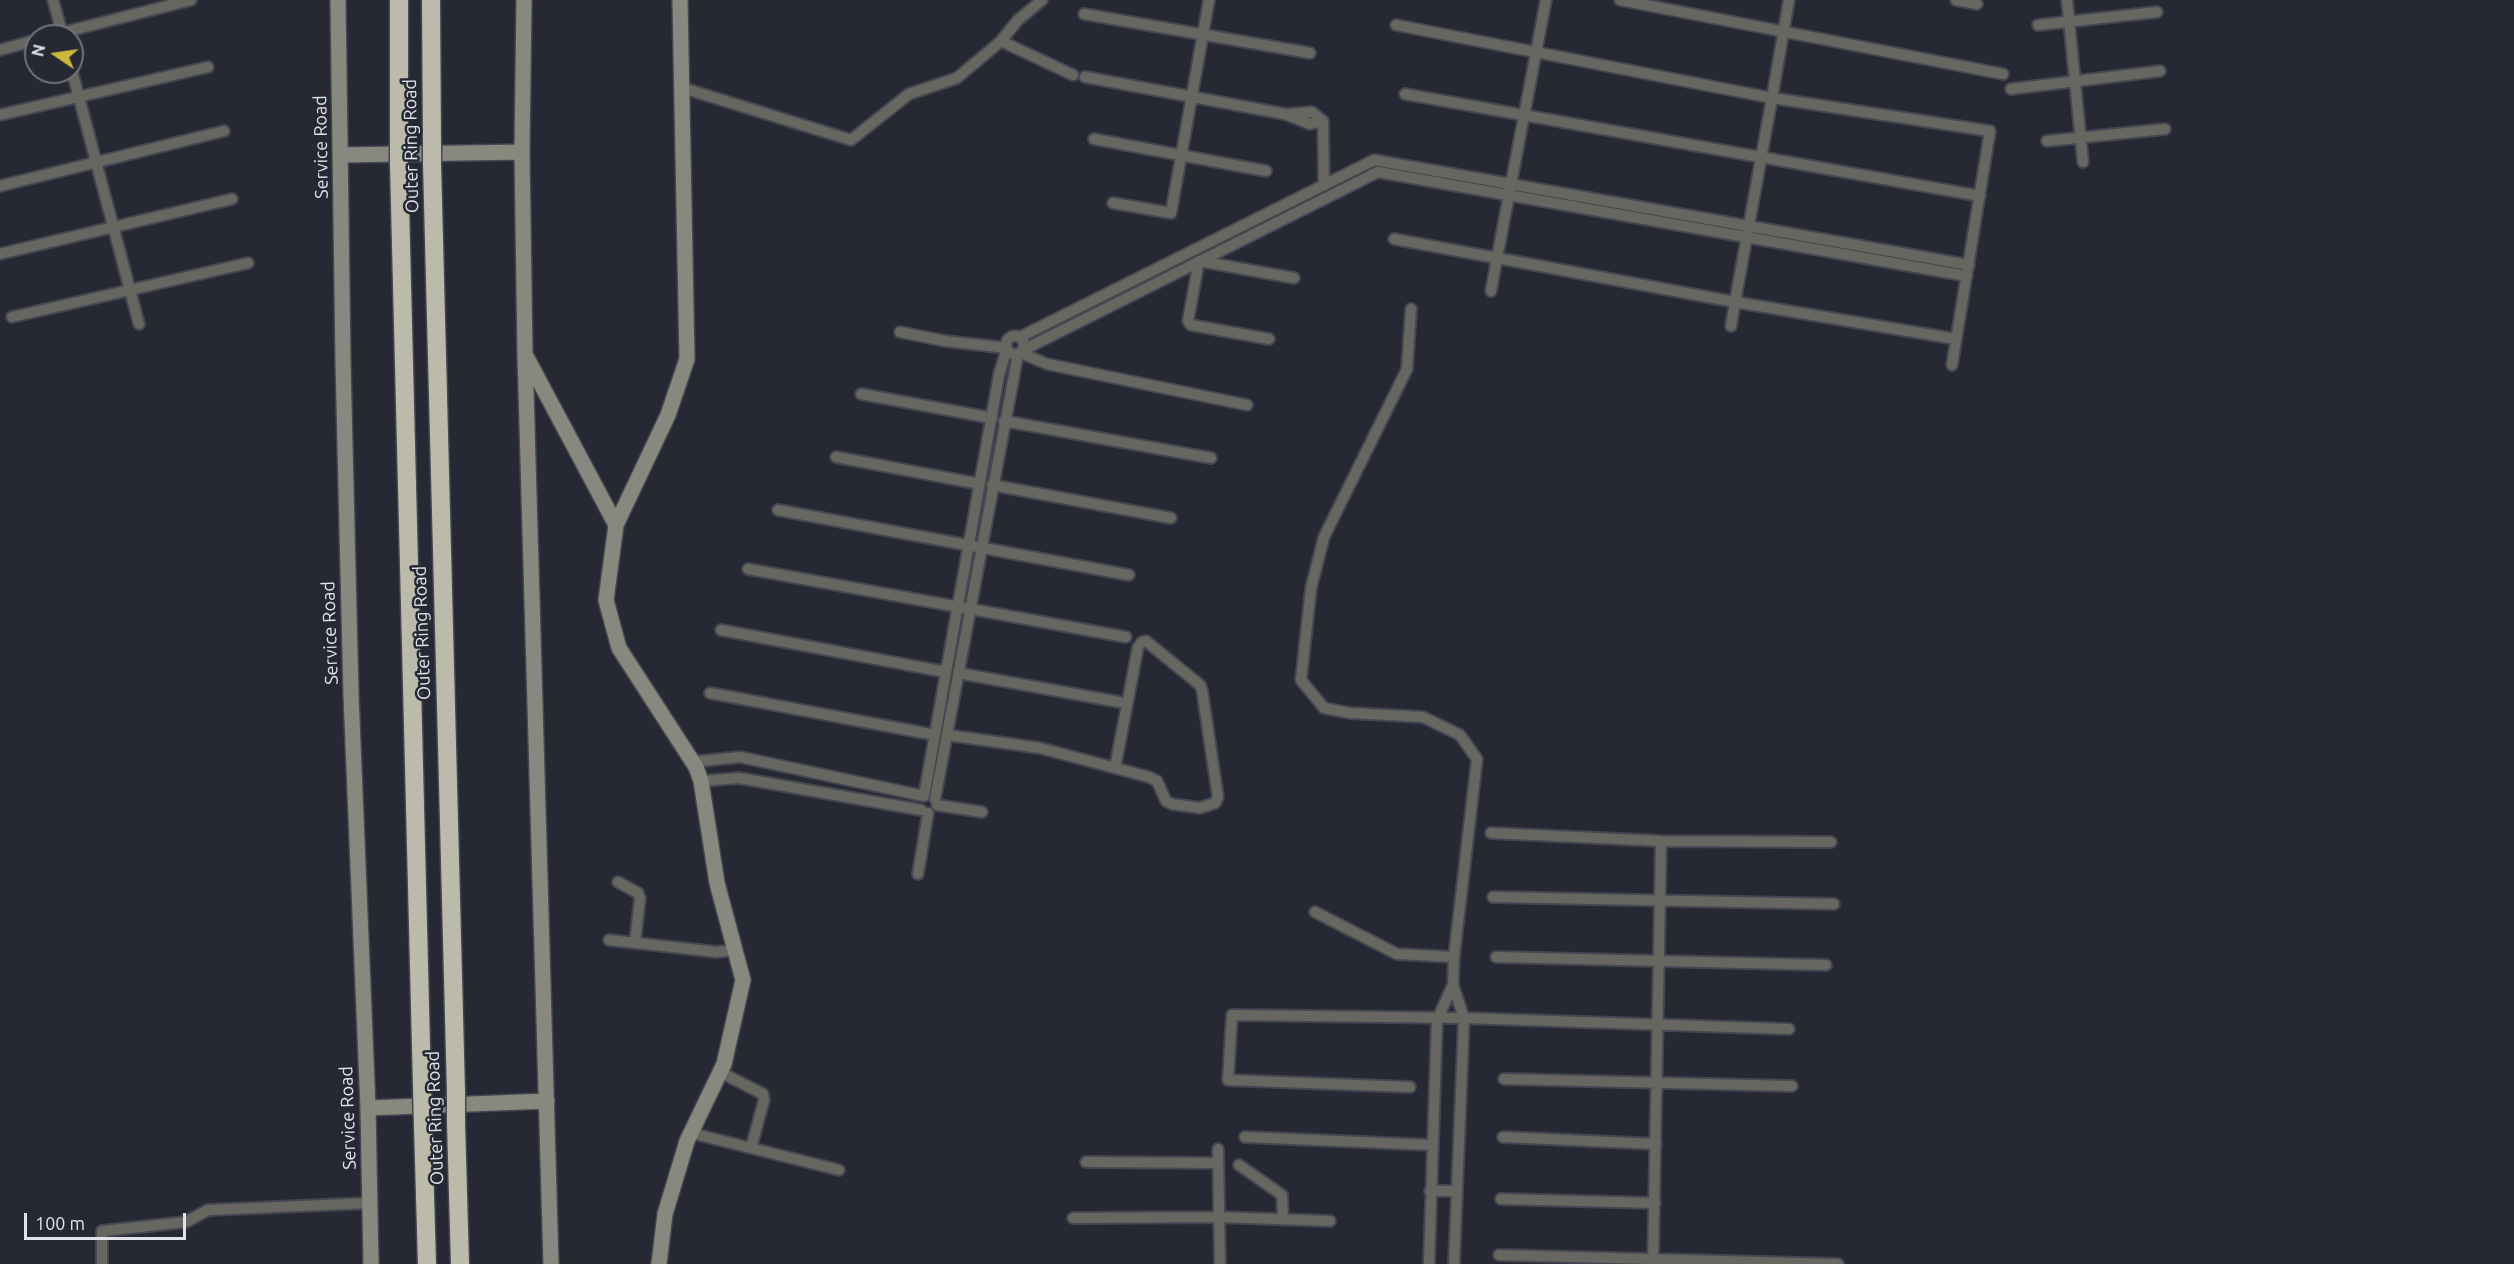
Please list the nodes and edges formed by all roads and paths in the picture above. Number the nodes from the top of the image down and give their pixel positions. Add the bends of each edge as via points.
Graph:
1 (53, 0) edge
2 (191, 0) edge
3 (338, 0) edge
4 (399, 0) edge
5 (431, 0) edge
6 (524, 0) edge
7 (680, 0) edge
8 (1042, 0) edge
9 (1209, 0) edge
10 (1546, 0) edge
11 (1620, 0) edge
12 (1789, 0) edge
13 (1956, 0) edge
14 (2067, 0) edge
15 (1977, 4) dead end
16 (2157, 12) dead end
17 (1084, 14) dead end
18 (2069, 22) junction
19 (59, 24) edge
20 (1396, 25) dead end
21 (2038, 25) dead end
22 (84, 28) edge
23 (1784, 30) junction
24 (1203, 36) junction
25 (1001, 41) junction
26 (24, 43) edge
27 (0, 50) edge
28 (1536, 51) junction
29 (1310, 53) dead end
30 (208, 67) dead end
31 (2160, 71) dead end
32 (2003, 74) dead end
33 (1072, 75) dead end
34 (1085, 77) dead end
35 (2075, 81) junction
36 (75, 84) edge
37 (682, 88) junction
38 (2011, 89) dead end
39 (1406, 94) dead end
40 (1191, 96) junction
41 (79, 98) junction
42 (1772, 98) junction
43 (0, 114) edge
44 (1523, 114) junction
45 (2165, 129) dead end
46 (224, 131) dead end
47 (2080, 138) junction
48 (1094, 139) dead end
49 (2047, 141) dead end
50 (522, 152) junction
51 (341, 155) junction
52 (1181, 157) junction
53 (1762, 157) junction
54 (96, 162) junction
55 (2083, 162) dead end
56 (1266, 171) dead end
57 (1324, 183) junction
58 (0, 186) edge
59 (1510, 188) junction
60 (1980, 196) junction
61 (232, 199) dead end
62 (1113, 203) dead end
63 (1750, 225) junction
64 (113, 226) junction
65 (1749, 237) junction
66 (1394, 239) dead end
67 (0, 254) edge
68 (1497, 258) junction
69 (1199, 261) junction
70 (248, 263) dead end
71 (1969, 265) junction
72 (1967, 276) junction
73 (1294, 278) dead end
74 (130, 291) junction
75 (1491, 291) dead end
76 (1736, 302) junction
77 (1411, 309) dead end
78 (12, 318) dead end
79 (139, 324) dead end
80 (1731, 326) dead end
81 (900, 332) dead end
82 (1020, 337) junction
83 (1269, 339) dead end
84 (1956, 339) junction
85 (1007, 348) junction
86 (1021, 352) junction
87 (525, 355) junction
88 (1952, 365) dead end
89 (861, 394) dead end
90 (1247, 405) dead end
91 (992, 418) junction
92 (1004, 421) junction
93 (836, 457) dead end
94 (1210, 458) dead end
95 (980, 483) junction
96 (992, 485) junction
97 (778, 510) dead end
98 (1171, 518) dead end
99 (616, 525) junction
100 (969, 546) junction
101 (981, 548) junction
102 (748, 569) dead end
103 (1129, 575) dead end
104 (958, 607) junction
105 (970, 609) junction
106 (721, 630) dead end
107 (1126, 637) dead end
108 (946, 672) junction
109 (958, 673) junction
110 (710, 693) dead end
111 (1119, 702) dead end
112 (935, 735) junction
113 (947, 735) junction
114 (692, 762) junction
115 (1115, 768) junction
116 (701, 781) junction
117 (924, 796) junction
118 (936, 802) junction
119 (924, 811) junction
120 (982, 812) dead end
121 (1491, 833) dead end
122 (1661, 841) junction
123 (1831, 842) dead end
124 (918, 874) dead end
125 (618, 882) dead end
126 (1493, 897) dead end
127 (1660, 901) junction
128 (1834, 904) dead end
129 (1315, 912) dead end
130 (609, 940) dead end
131 (635, 943) junction
132 (735, 950) junction
133 (1454, 957) junction
134 (1496, 957) dead end
135 (1660, 960) junction
136 (1826, 965) dead end
137 (1453, 985) junction
138 (1464, 1018) junction
139 (1437, 1020) junction
140 (1659, 1025) junction
141 (1788, 1029) dead end
142 (720, 1072) junction
143 (1503, 1078) dead end
144 (1658, 1084) junction
145 (1792, 1086) dead end
146 (1410, 1087) dead end
147 (546, 1101) junction
148 (368, 1108) junction
149 (691, 1133) junction
150 (1245, 1137) dead end
151 (1503, 1137) dead end
152 (1656, 1144) junction
153 (1432, 1145) junction
154 (751, 1148) junction
155 (1218, 1149) dead end
156 (1086, 1162) dead end
157 (1218, 1163) junction
158 (1239, 1165) dead end
159 (839, 1170) dead end
160 (1430, 1191) junction
161 (1457, 1191) junction
162 (1501, 1199) dead end
163 (370, 1203) junction
164 (1655, 1203) junction
165 (1219, 1217) junction
166 (1073, 1218) dead end
167 (1283, 1219) junction
168 (1330, 1221) dead end
169 (1499, 1255) dead end
170 (1653, 1261) edge
171 (102, 1264) edge
172 (371, 1264) edge
173 (427, 1264) edge
174 (460, 1264) edge
175 (551, 1264) edge
176 (659, 1264) edge
177 (1220, 1264) edge
178 (1429, 1264) edge
179 (1454, 1264) edge
180 (1836, 1264) edge

1 - 19 street
2 - 22 street
3 - 51 main road, Service Road
4 - 173 highway, Outer Ring Road, bridge via 399,164
5 - 174 highway, Outer Ring Road, bridge
6 - 50 main road
7 - 37 main road
8 - 25 street
9 - 24 street
10 - 28 street
11 - 23 street
12 - 23 street
13 - 15 street
14 - 18 street
16 - 18 street
17 - 24 street
18 - 21 street
18 - 35 street
20 - 28 street
23 - 32 street
23 - 42 street
24 - 29 street
24 - 40 street
25 - 33 street
25 - 37 street via 957,78 909,94 851,140
26 - 27 street
28 - 42 street
28 - 44 street
30 - 41 street
31 - 35 street
34 - 40 street
35 - 38 street
35 - 47 street
36 - 41 street
37 - 99 main road via 687,359 668,416
39 - 44 street
40 - 52 street
40 - 57 street via 1285,114 1310,124 1323,121
41 - 43 street
41 - 54 street
42 - 53 street
42 - 60 street via 1990,131
44 - 53 street
44 - 59 street
45 - 47 street
46 - 54 street
47 - 49 street
47 - 55 street
48 - 52 street
50 - 51 main road
50 - 87 main road
51 - 148 main road, Service Road via 351,694
52 - 56 street
52 - 62 street via 1171,213
53 - 60 street
53 - 63 street
54 - 58 street
54 - 64 street
57 - 59 street via 1374,160
57 - 82 street
59 - 63 street
59 - 65 street
59 - 68 street
59 - 69 street via 1372,173
60 - 71 street
61 - 64 street
63 - 65 street
63 - 71 street
64 - 67 street
64 - 74 street
65 - 72 street
65 - 76 street
66 - 68 street
68 - 75 street
68 - 76 street
69 - 73 street
69 - 83 street via 1188,321 1191,325
69 - 86 street
70 - 74 street
71 - 72 street
72 - 84 street
74 - 78 street
74 - 79 street
76 - 80 street
76 - 84 street
77 - 133 street via 1407,369 1324,537 1311,588 1301,680 1324,708 1423,717 1460,735 1477,759
81 - 85 street
82 - 85 street via 1010,338
82 - 86 street via 1024,343
84 - 88 street
85 - 86 street via 1011,353
85 - 91 street
86 - 90 street via 1047,364
86 - 92 street
87 - 99 main road
87 - 147 main road
89 - 91 street
91 - 95 street
92 - 94 street
92 - 96 street
93 - 95 street
95 - 100 street
96 - 98 street
96 - 101 street
97 - 100 street
99 - 114 main road via 606,600 619,648
100 - 101 street
100 - 104 street
101 - 103 street
101 - 105 street
102 - 104 street
104 - 105 street
104 - 108 street
105 - 107 street
105 - 109 street
106 - 108 street
108 - 112 street
109 - 111 street
109 - 113 street
110 - 112 street
112 - 117 street
113 - 115 street via 1040,748
113 - 118 street
114 - 116 main road
114 - 117 street via 740,757
115 - 115 street via 1138,647 1146,641 1200,685 1217,801 1200,808 1172,804 1166,801 1157,781
116 - 119 street via 739,778
116 - 132 main road via 717,883
117 - 118 street via 932,796
117 - 119 street via 919,802
118 - 119 street via 935,810
118 - 120 street
119 - 124 street
121 - 122 street
122 - 123 street
122 - 127 street
125 - 131 street via 640,898
126 - 127 street
127 - 128 street
127 - 135 street
129 - 133 street via 1397,954
130 - 131 street
131 - 132 street via 717,952
132 - 142 main road via 743,980
133 - 137 street
134 - 135 street
135 - 136 street
135 - 140 street
137 - 138 street
137 - 139 street
138 - 139 street
138 - 140 street
138 - 161 street
139 - 146 street via 1232,1015 1228,1080
139 - 153 street
140 - 141 street
140 - 144 street
142 - 149 main road
142 - 154 street via 763,1094 765,1100
143 - 144 street
144 - 145 street
144 - 152 street
147 - 148 main road
147 - 175 main road
148 - 163 main road, Service Road
149 - 154 street
149 - 176 main road via 665,1214
150 - 153 street
151 - 152 street
152 - 164 street
153 - 160 street
154 - 159 street
155 - 157 street
156 - 157 street
157 - 165 street
158 - 167 street via 1282,1195
160 - 161 street
160 - 178 street
161 - 179 street
162 - 164 street
163 - 171 street via 208,1210 186,1222 102,1231
163 - 172 main road, Service Road
164 - 170 street
165 - 166 street
165 - 167 street
165 - 177 street
167 - 168 street
169 - 170 street
170 - 180 street

